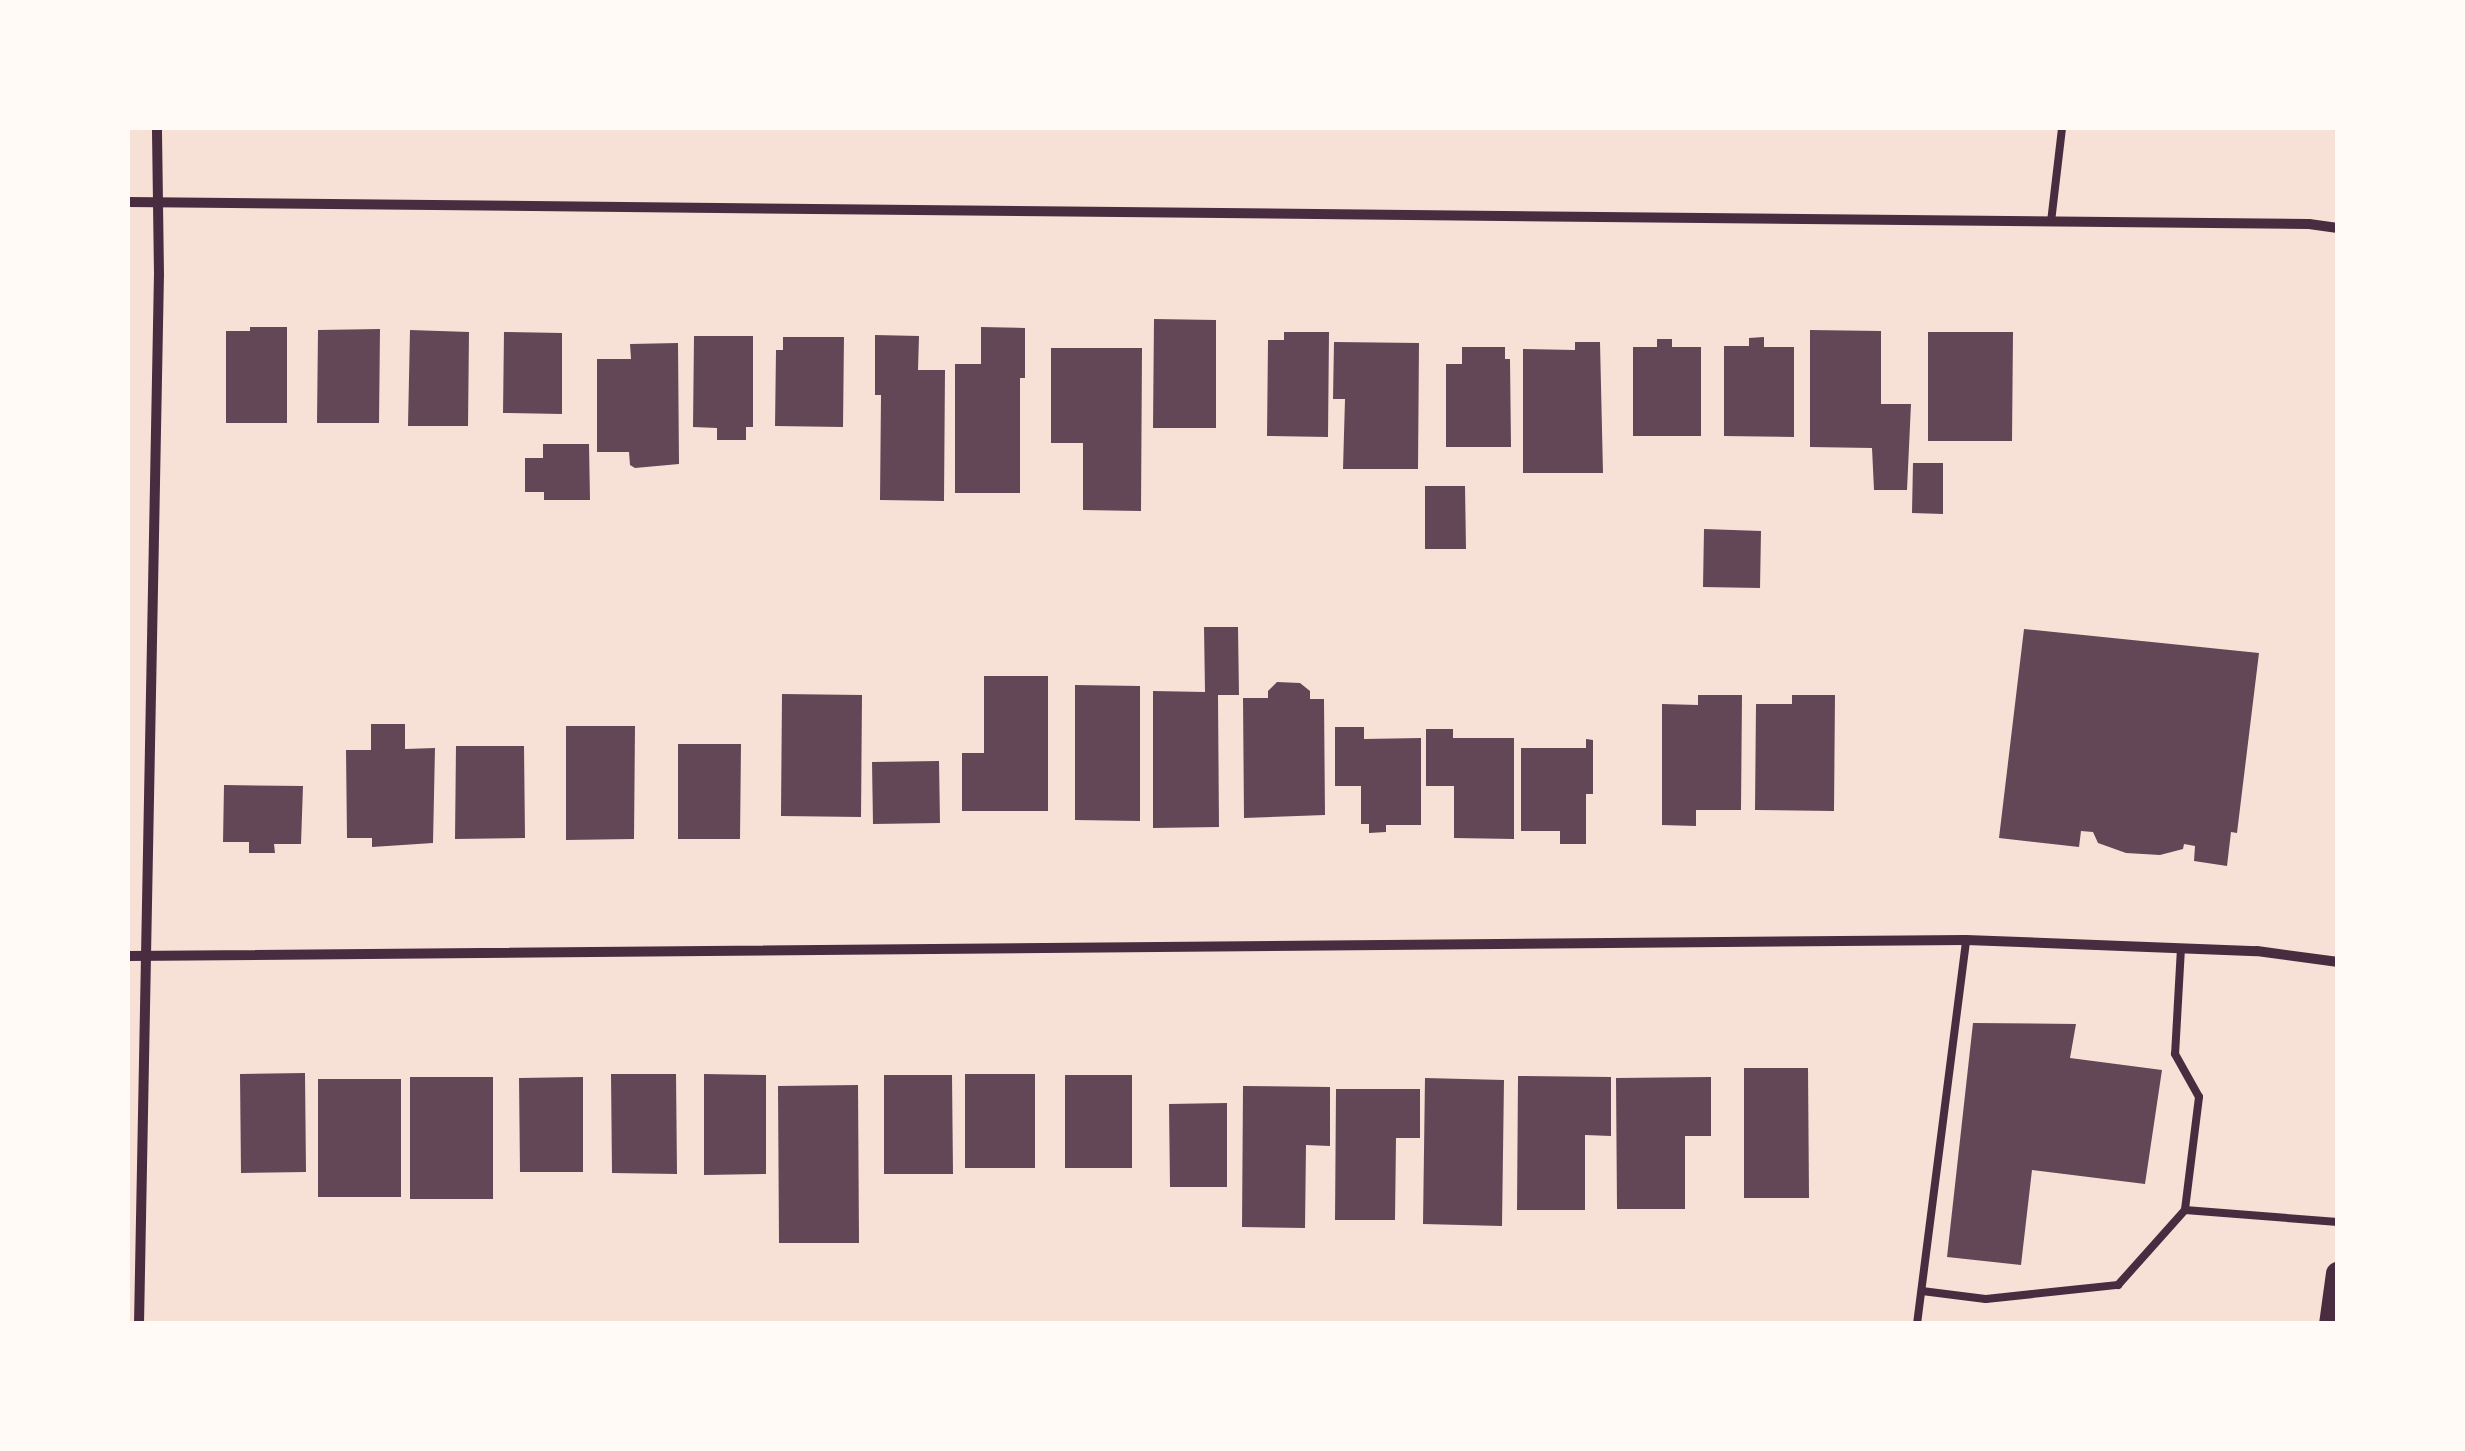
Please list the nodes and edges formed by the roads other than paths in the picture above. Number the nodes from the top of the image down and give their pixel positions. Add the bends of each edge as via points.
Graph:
1 (157, 128) edge
2 (2062, 128) edge
3 (128, 202) edge
4 (159, 202) junction
5 (2051, 222) junction
6 (2338, 228) edge
7 (1966, 940) junction
8 (2181, 948) junction
9 (128, 956) edge
10 (143, 956) junction
11 (2338, 962) edge
12 (2185, 1210) junction
13 (2338, 1222) edge
14 (2338, 1273) edge
15 (1922, 1291) junction
16 (138, 1324) edge
17 (1918, 1324) edge
18 (2331, 1324) edge

1 - 4 street
2 - 5 lane
3 - 4 street
4 - 5 street
4 - 10 street
5 - 6 street
7 - 8 street
7 - 10 street
7 - 15 lane
8 - 11 street
8 - 12 lane via 2176,1054 2199,1097
9 - 10 street
10 - 16 street
12 - 13 lane
12 - 15 lane via 2118,1285 1986,1298
14 - 18 main road
15 - 17 lane

